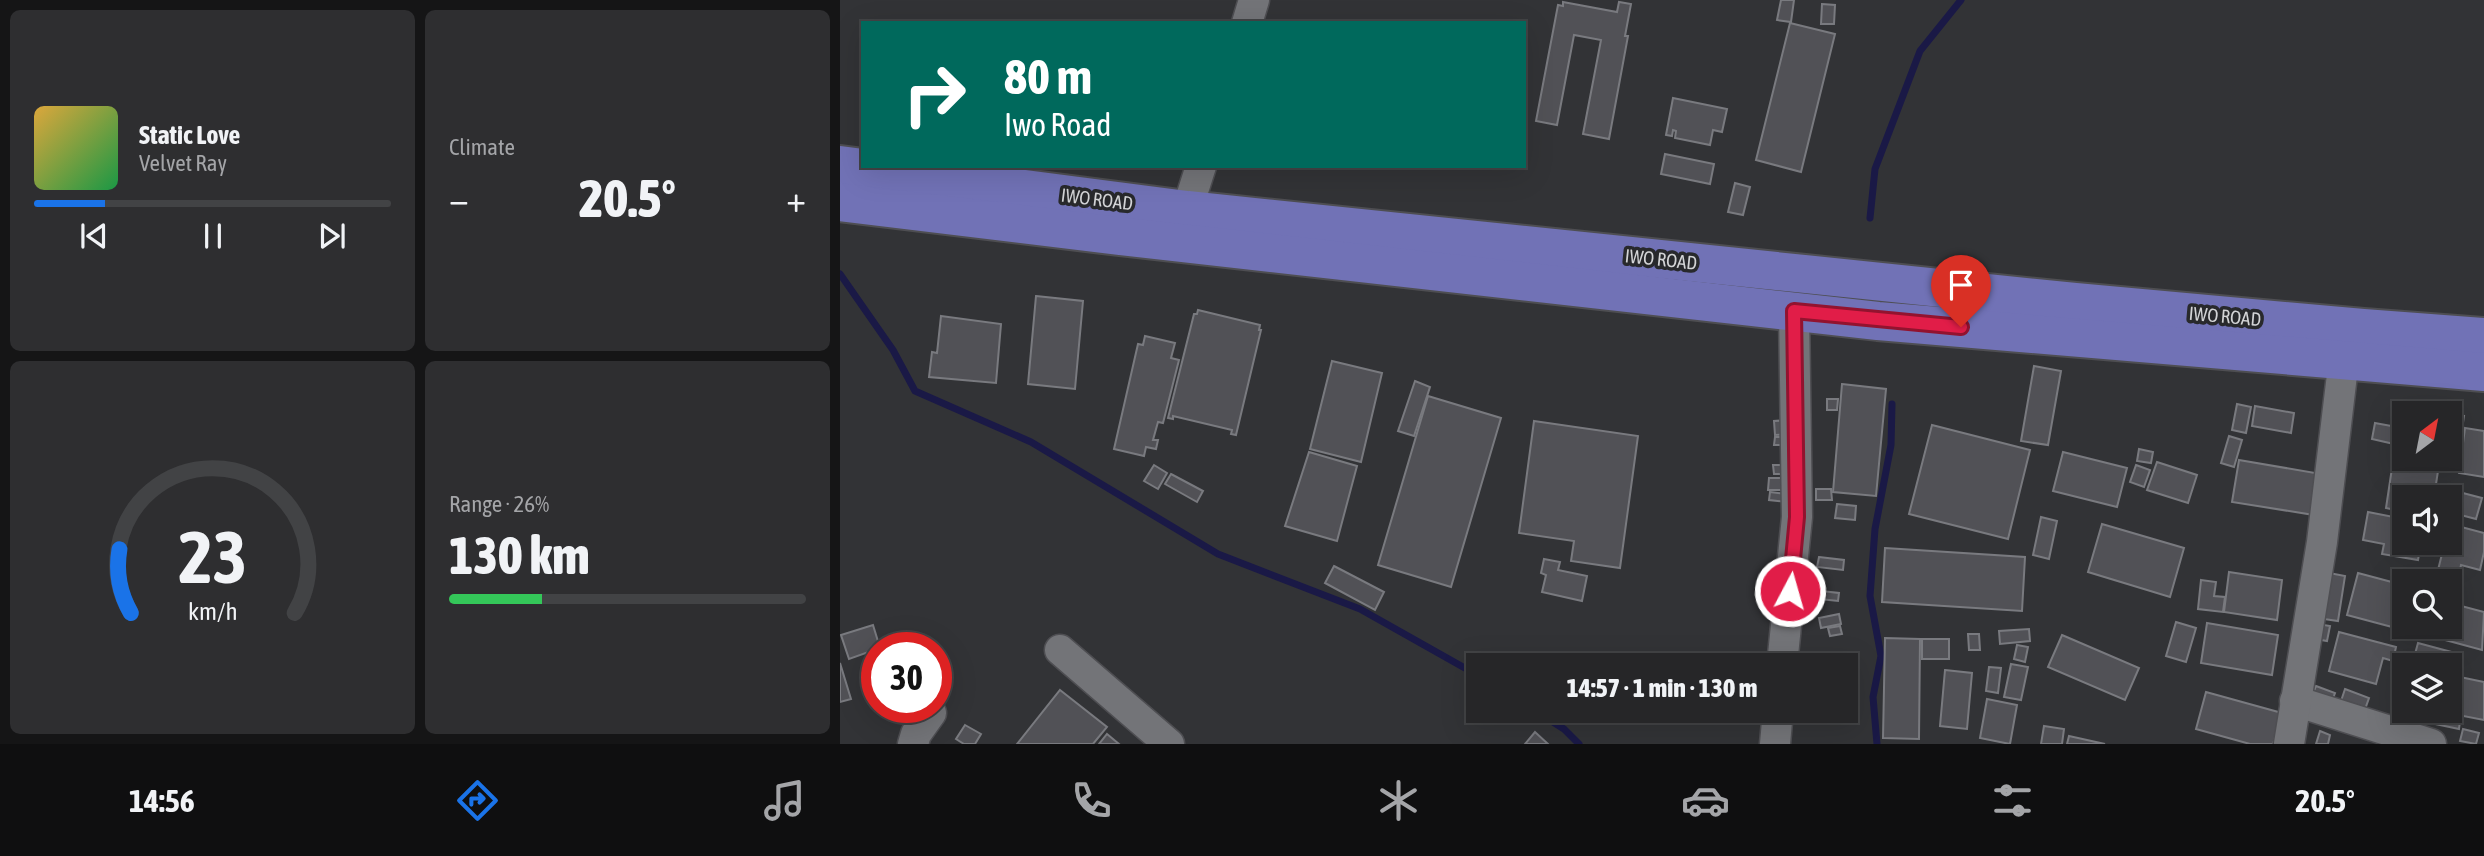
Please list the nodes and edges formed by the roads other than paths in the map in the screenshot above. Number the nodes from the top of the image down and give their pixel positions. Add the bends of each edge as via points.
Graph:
1 (1254, 0) edge
2 (1248, 21) edge
3 (840, 165) edge
4 (861, 168) edge
5 (863, 168) edge
6 (1200, 168) edge
7 (840, 202) edge
8 (1187, 210) junction
9 (1794, 311) junction
10 (2484, 337) edge
11 (2344, 358) junction
12 (2484, 372) edge
13 (1060, 650) dead end
14 (1784, 653) edge
15 (2295, 701) junction
16 (924, 723) edge
17 (1776, 723) edge
18 (914, 744) edge
19 (1170, 744) edge
20 (1774, 744) edge
21 (2288, 744) edge
22 (2431, 744) edge

1 - 2 street
3 - 4 main road, IWO ROAD
5 - 8 main road, IWO ROAD
6 - 8 street
7 - 9 main road, IWO ROAD
8 - 10 main road, IWO ROAD via 2075,302
9 - 11 main road, IWO ROAD
9 - 14 street via 1797,517
11 - 12 main road, IWO ROAD
11 - 15 street via 2322,542
13 - 19 street
15 - 21 street
15 - 22 street
16 - 18 street
17 - 20 street

